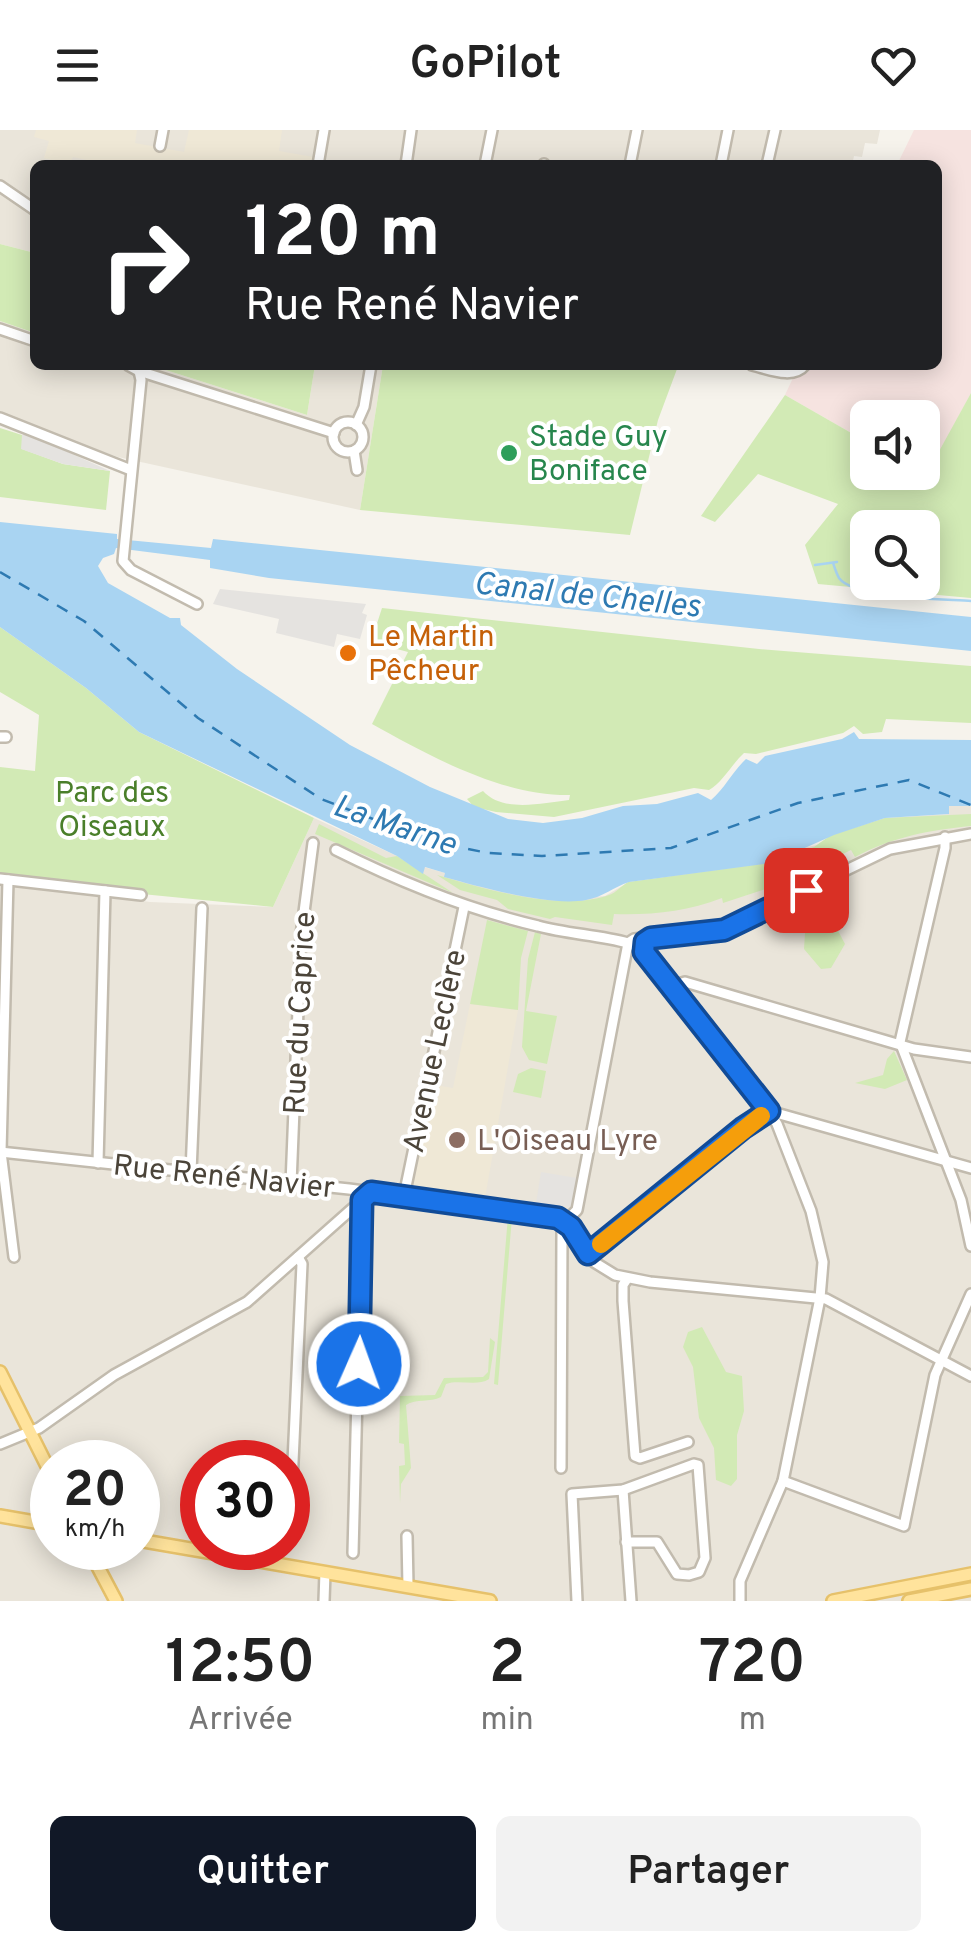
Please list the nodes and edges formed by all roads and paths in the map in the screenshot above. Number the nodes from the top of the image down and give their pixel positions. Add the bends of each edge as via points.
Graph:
1 (163, 130) edge
2 (324, 130) edge
3 (411, 130) edge
4 (492, 130) edge
5 (635, 130) edge
6 (728, 130) edge
7 (775, 130) edge
8 (160, 146) dead end
9 (319, 160) edge
10 (407, 160) edge
11 (487, 160) edge
12 (628, 160) edge
13 (722, 160) edge
14 (769, 160) edge
15 (0, 186) edge
16 (30, 207) edge
17 (0, 329) edge
18 (30, 339) edge
19 (370, 370) edge
20 (774, 370) edge
21 (801, 370) edge
22 (139, 371) joint
23 (0, 418) edge
24 (356, 425) junction
25 (334, 433) junction
26 (354, 451) junction
27 (132, 470) junction
28 (358, 470) dead end
29 (197, 604) dead end
30 (971, 834) edge
31 (945, 837) junction
32 (313, 843) dead end
33 (336, 850) dead end
34 (4, 880) edge
35 (104, 890) junction
36 (141, 895) dead end
37 (464, 907) junction
38 (202, 908) dead end
39 (651, 938) junction
40 (628, 943) junction
41 (644, 952) junction
42 (672, 986) junction
43 (901, 1046) junction
44 (971, 1057) edge
45 (769, 1111) junction
46 (0, 1152) edge
47 (945, 1161) junction
48 (98, 1163) junction
49 (971, 1168) edge
50 (191, 1172) junction
51 (291, 1184) junction
52 (371, 1192) junction
53 (404, 1196) junction
54 (362, 1200) junction
55 (565, 1222) junction
56 (971, 1246) edge
57 (588, 1254) junction
58 (298, 1256) junction
59 (14, 1257) dead end
60 (628, 1279) junction
61 (971, 1294) edge
62 (820, 1298) junction
63 (941, 1358) junction
64 (0, 1372) edge
65 (971, 1376) edge
66 (30, 1430) junction
67 (35, 1440) edge
68 (294, 1440) edge
69 (688, 1442) dead end
70 (0, 1444) edge
71 (561, 1468) dead end
72 (783, 1482) junction
73 (623, 1490) junction
74 (0, 1516) edge
75 (30, 1521) edge
76 (407, 1536) dead end
77 (626, 1542) junction
78 (160, 1544) edge
79 (353, 1553) dead end
80 (100, 1570) edge
81 (326, 1572) junction
82 (971, 1574) edge
83 (408, 1586) junction
84 (971, 1589) edge
85 (116, 1601) edge
86 (324, 1601) edge
87 (490, 1601) edge
88 (576, 1601) edge
89 (631, 1601) edge
90 (740, 1601) edge
91 (833, 1601) edge
92 (908, 1601) edge

1 - 8 street
2 - 9 street
3 - 10 street
4 - 11 street
5 - 12 street
6 - 13 street
7 - 14 street
15 - 16 street
17 - 18 street
19 - 24 street
20 - 21 street
22 - 25 street
22 - 27 street
23 - 27 street
24 - 25 street via 343,424
24 - 26 street via 362,439
25 - 26 street via 338,448
26 - 28 street
27 - 29 street via 127,568
30 - 31 street
31 - 39 street via 877,854 724,930
31 - 43 street
32 - 51 street, Rue du Caprice via 300,935
33 - 37 street
34 - 35 street
34 - 46 street
35 - 36 street
35 - 48 street
37 - 40 street
37 - 53 street, Avenue Leclère
38 - 50 street
39 - 40 street
39 - 41 street
40 - 41 street
40 - 55 street via 577,1210
41 - 42 street
42 - 43 street via 694,985
42 - 45 street
43 - 44 street
43 - 47 street
45 - 47 street
45 - 57 street
45 - 62 street via 810,1211 823,1262
46 - 48 street, Rue René Navier
46 - 59 street
47 - 49 street
47 - 56 street
48 - 50 street, Rue René Navier
50 - 51 street, Rue René Navier
51 - 52 street, Rue René Navier
52 - 53 street, Rue René Navier
52 - 54 street
53 - 55 street, Rue René Navier
54 - 58 street
54 - 79 street
55 - 57 street
55 - 71 street
57 - 60 street
58 - 66 street via 247,1302
58 - 68 street
60 - 62 street
60 - 69 street via 623,1300 635,1456
61 - 63 street
62 - 63 street
62 - 72 street
63 - 65 street
63 - 72 street via 904,1526
64 - 66 main road
66 - 67 main road
66 - 70 street
72 - 90 street via 740,1581
73 - 77 street
73 - 77 street via 698,1465 704,1567 676,1574 657,1542
73 - 88 street via 572,1494
74 - 75 main road
76 - 83 street
77 - 89 street
78 - 81 main road
80 - 85 main road
81 - 83 main road
81 - 86 street
82 - 91 main road
83 - 87 main road
84 - 92 main road

